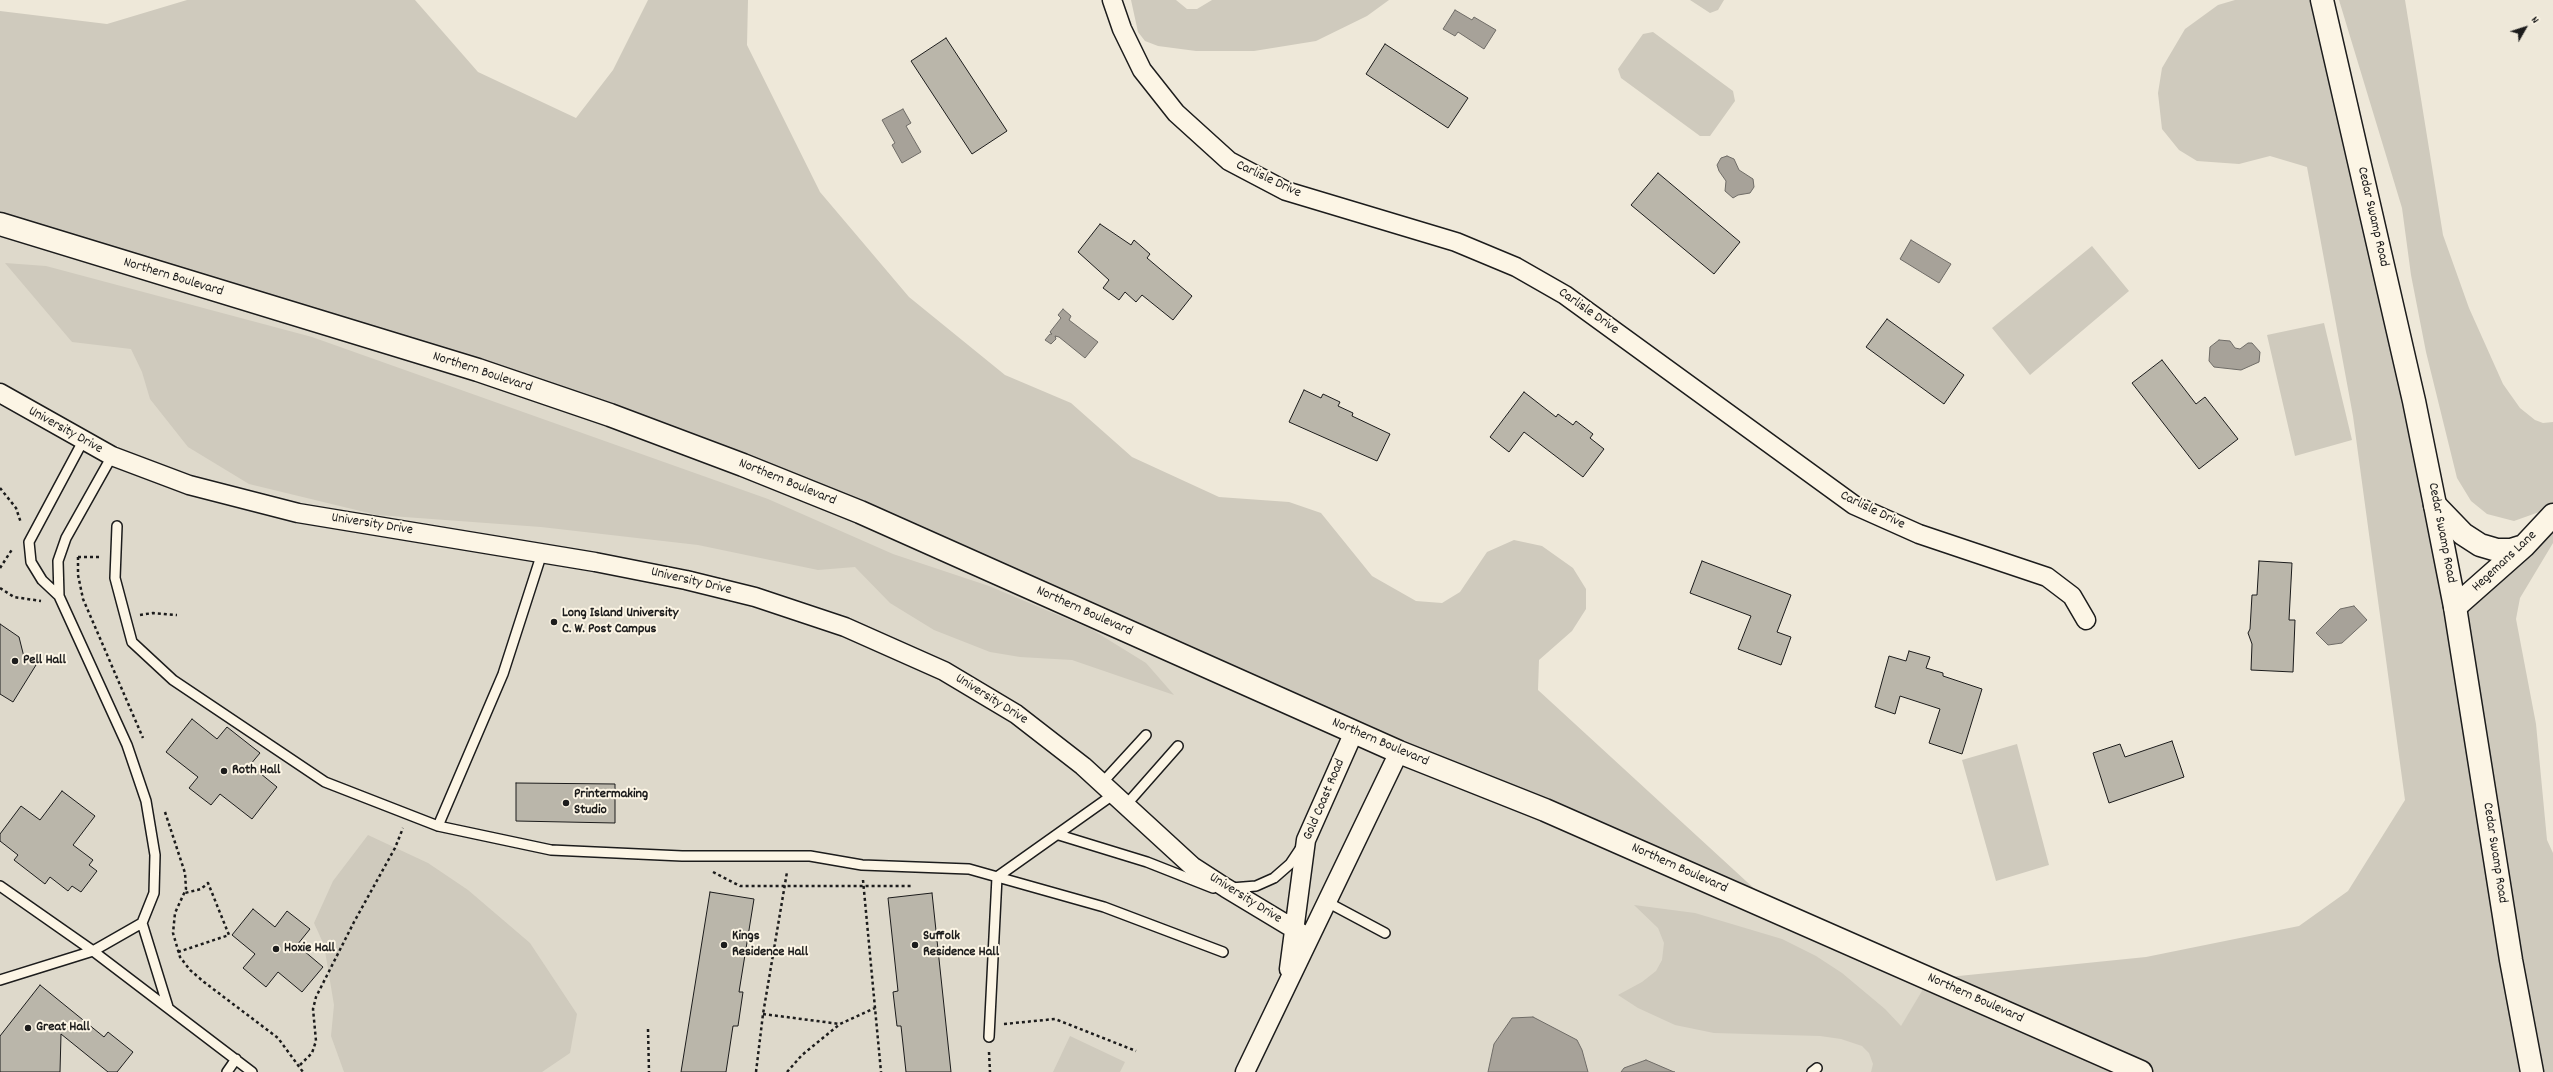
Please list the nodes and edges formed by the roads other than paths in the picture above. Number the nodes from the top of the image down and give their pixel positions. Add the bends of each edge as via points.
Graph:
1 (1112, 0) edge
2 (2322, 0) edge
3 (0, 224) edge
4 (0, 393) edge
5 (83, 441) junction
6 (112, 456) junction
7 (2435, 505) junction
8 (2553, 515) edge
9 (118, 526) dead end
10 (2524, 546) junction
11 (542, 553) junction
12 (59, 596) junction
13 (2455, 607) junction
14 (2086, 620) dead end
15 (1354, 732) junction
16 (1146, 735) dead end
17 (1178, 746) dead end
18 (1399, 752) junction
19 (1114, 794) junction
20 (438, 826) junction
21 (1059, 835) junction
22 (1306, 840) junction
23 (997, 877) junction
24 (0, 886) edge
25 (1226, 888) junction
26 (1244, 899) junction
27 (1327, 902) junction
28 (142, 922) junction
29 (1385, 933) dead end
30 (1302, 934) junction
31 (93, 951) junction
32 (1223, 952) dead end
33 (0, 980) edge
34 (168, 1006) junction
35 (989, 1037) road end
36 (236, 1059) junction
37 (227, 1072) edge
38 (252, 1072) edge
39 (1245, 1072) edge
40 (2141, 1072) edge
41 (2532, 1072) edge

1 - 14 street, Carlisle Drive via 1122,29 1142,70 1176,113 1229,161 1286,191 1456,242 1516,267 1565,295 1854,505 1919,534 2047,577 2072,596
2 - 7 main road, Cedar Swamp Road via 2414,401
3 - 15 main road, Northern Boulevard via 478,370 610,415 860,512
4 - 5 street, University Drive
5 - 6 street, University Drive
5 - 12 lane via 29,542 31,562 42,580
6 - 11 street, University Drive via 189,486 298,513
6 - 12 lane via 66,538 58,561
7 - 10 main road via 2463,534 2480,545 2497,550 2511,550
7 - 13 main road, Cedar Swamp Road
8 - 10 main road, Hegemans Lane
9 - 20 lane via 115,578 132,642 173,680 325,782
10 - 13 main road, Hegemans Lane
11 - 19 street, University Drive via 686,580 747,595 845,627 944,671 1016,714
11 - 20 lane via 503,674
12 - 28 lane via 127,745 146,801 155,855 154,893
13 - 41 main road, Cedar Swamp Road via 2510,952
15 - 18 main road, Northern Boulevard
15 - 22 street, Gold Coast Road
16 - 19 lane
17 - 19 lane
18 - 27 street, Gold Coast Road
18 - 40 main road, Northern Boulevard via 1545,810
19 - 21 lane
19 - 25 street, University Drive via 1192,866
20 - 23 lane via 551,850 682,856 810,856 862,865 970,869
21 - 23 lane
21 - 26 lane via 1147,862
22 - 25 lane via 1290,864 1274,878 1256,886
22 - 30 street, Gold Coast Road
23 - 32 lane via 1104,907
23 - 35 lane
24 - 31 lane
25 - 26 street, University Drive
26 - 30 street, University Drive
27 - 29 lane
27 - 30 street, Gold Coast Road
28 - 31 lane
28 - 34 lane
30 - 39 street, Gold Coast Road via 1286,990
31 - 33 lane
31 - 34 lane
34 - 36 lane
36 - 37 lane
36 - 38 lane

